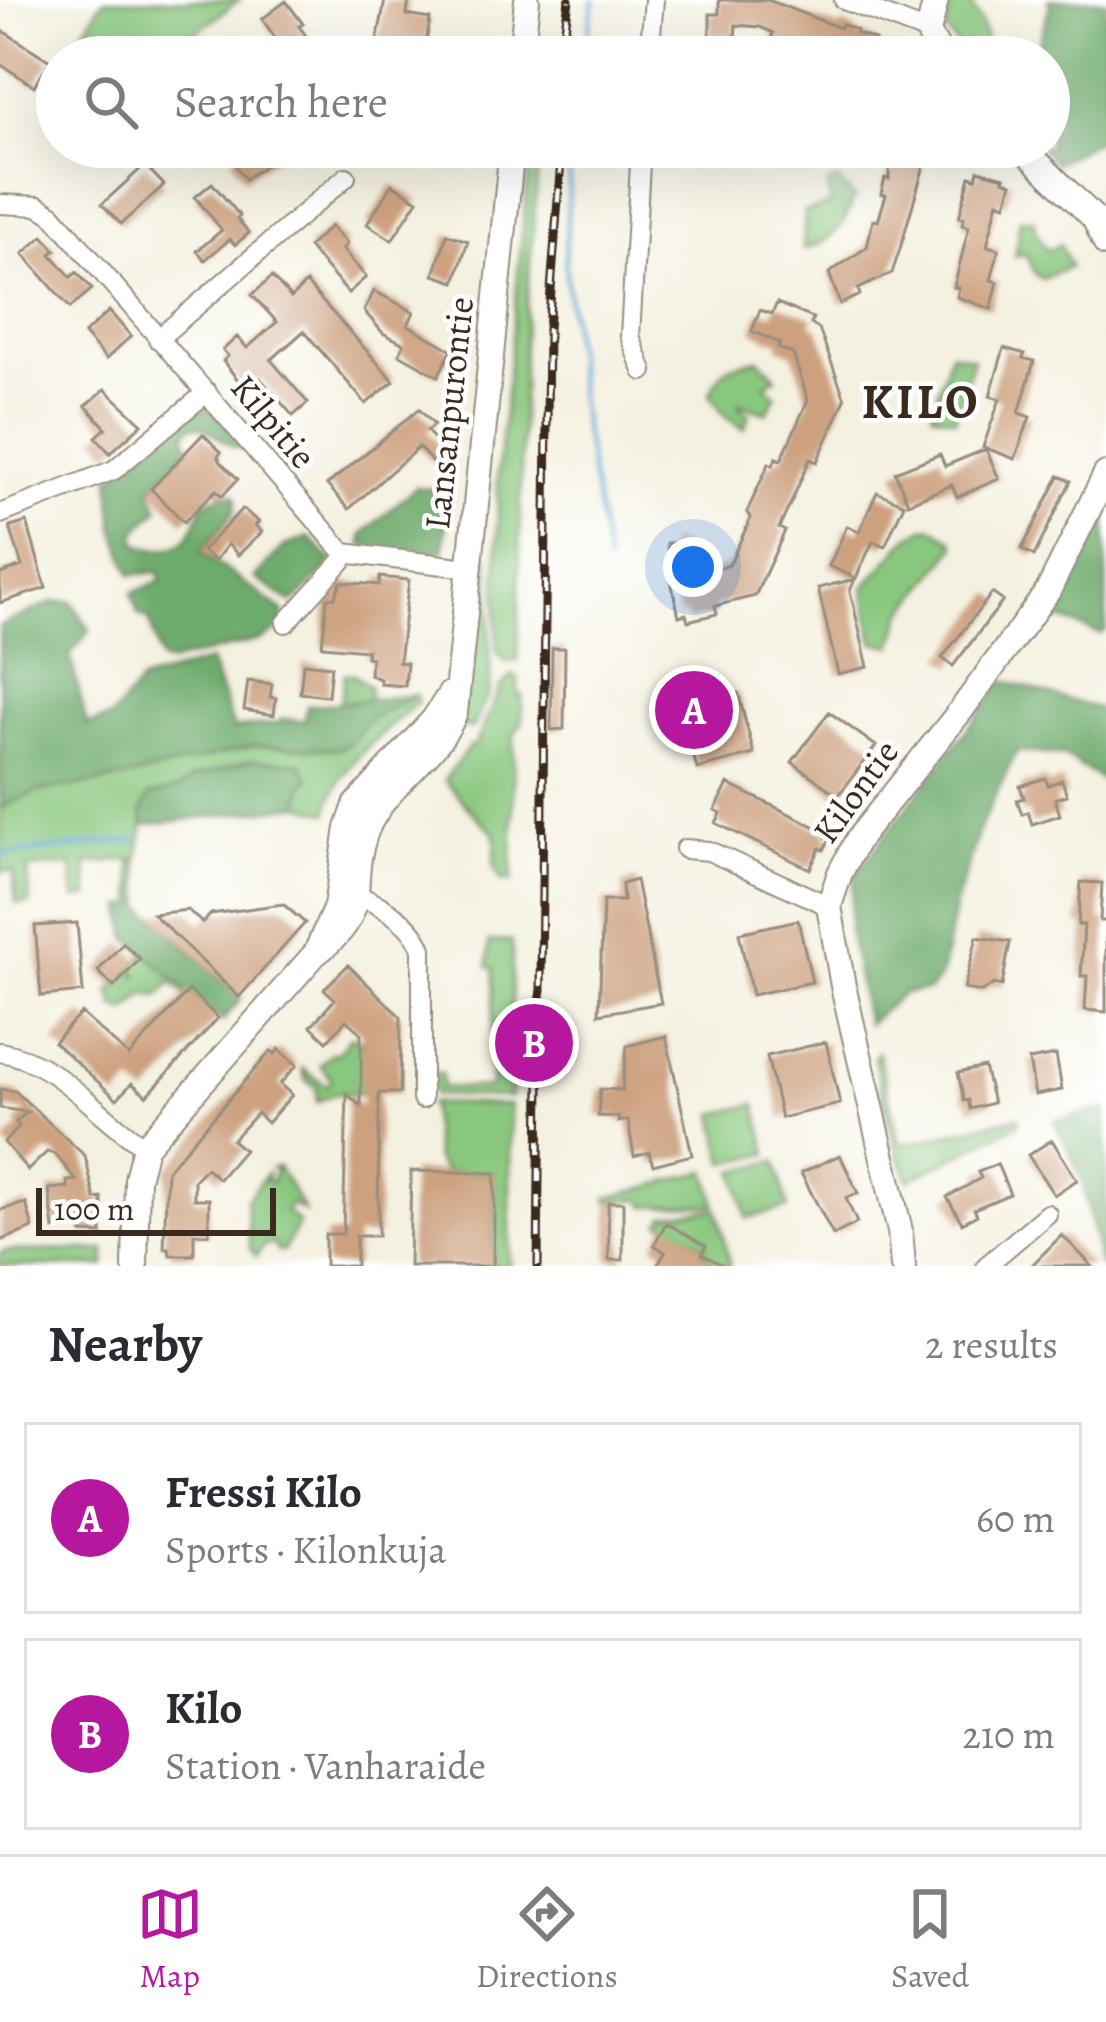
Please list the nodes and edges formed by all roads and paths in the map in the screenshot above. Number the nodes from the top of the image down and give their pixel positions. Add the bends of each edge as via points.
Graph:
1 (527, 0) edge
2 (654, 0) edge
3 (844, 0) edge
4 (936, 0) edge
5 (928, 32) junction
6 (523, 36) edge
7 (651, 36) edge
8 (930, 36) edge
9 (510, 168) edge
10 (640, 168) edge
11 (1043, 168) edge
12 (346, 177) dead end
13 (0, 204) edge
14 (1106, 244) edge
15 (158, 339) junction
16 (643, 371) dead end
17 (208, 392) junction
18 (1106, 474) edge
19 (0, 514) edge
20 (348, 554) junction
21 (468, 568) junction
22 (286, 623) dead end
23 (686, 848) dead end
24 (348, 894) junction
25 (829, 906) junction
26 (0, 1052) edge
27 (422, 1099) dead end
28 (145, 1148) junction
29 (1047, 1214) dead end
30 (136, 1266) edge
31 (903, 1266) edge
32 (986, 1266) edge

1 - 6 street
2 - 7 street
3 - 5 street
4 - 5 street
5 - 8 street
9 - 21 street, Lansanpurontie
10 - 16 street via 630,336
11 - 14 street via 1094,218
12 - 15 street
13 - 15 street, Kilpitie via 52,214
15 - 17 street, Kilpitie
17 - 19 street via 114,470
17 - 20 street, Kilpitie
18 - 25 street, Kilontie via 1048,591 858,839
20 - 21 street
20 - 22 street
21 - 24 street, Lansanpurontie via 455,687 356,805
23 - 25 street
24 - 27 street via 380,905 419,939
24 - 28 street, Lansanpurontie via 315,954
25 - 31 street
26 - 28 street via 37,1061
28 - 30 street via 136,1179
29 - 32 street

